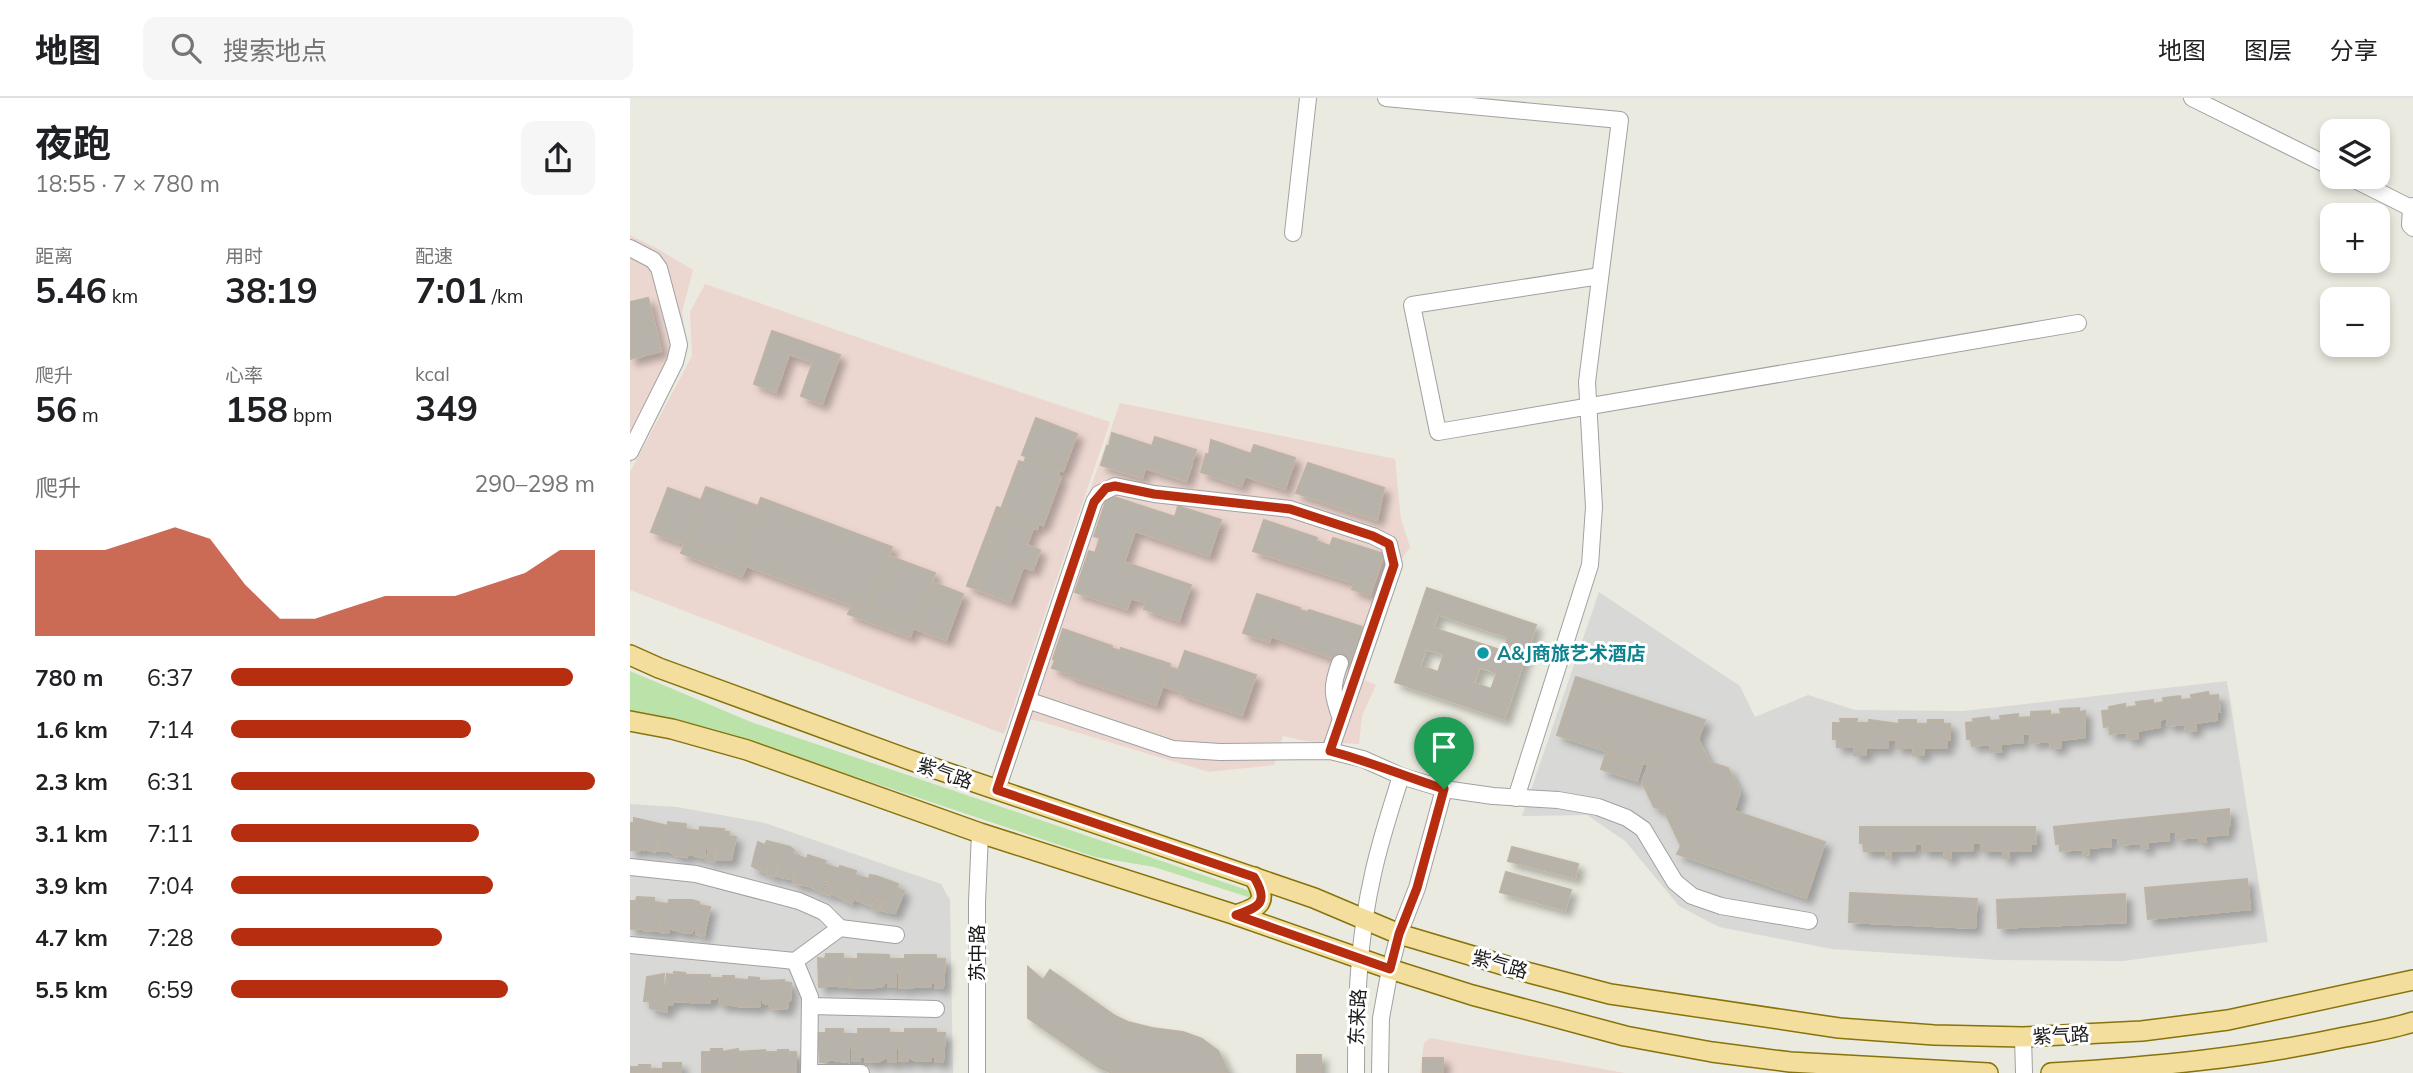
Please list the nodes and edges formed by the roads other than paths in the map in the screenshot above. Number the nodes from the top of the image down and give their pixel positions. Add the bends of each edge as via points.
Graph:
1 (1308, 98) edge
2 (1385, 98) edge
3 (2192, 98) edge
4 (2320, 162) edge
5 (2374, 189) edge
6 (2412, 207) edge
7 (2413, 228) edge
8 (1293, 233) dead end
9 (630, 248) edge
10 (1600, 276) junction
11 (2078, 323) dead end
12 (1588, 407) junction
13 (630, 453) edge
14 (630, 655) edge
15 (1340, 663) dead end
16 (1027, 700) junction
17 (1341, 719) junction
18 (630, 721) edge
19 (1330, 751) junction
20 (1401, 776) junction
21 (1444, 789) junction
22 (997, 790) junction
23 (1516, 798) junction
24 (980, 834) junction
25 (630, 867) edge
26 (1254, 877) junction
27 (1236, 915) junction
28 (1364, 919) junction
29 (1809, 921) dead end
30 (840, 928) junction
31 (1399, 934) junction
32 (896, 935) dead end
33 (630, 945) edge
34 (1362, 958) junction
35 (795, 961) junction
36 (1390, 969) junction
37 (1530, 973) junction
38 (2413, 980) edge
39 (810, 1006) junction
40 (1520, 1008) junction
41 (936, 1009) dead end
42 (2413, 1022) edge
43 (2023, 1037) junction
44 (809, 1073) edge
45 (861, 1073) edge
46 (977, 1073) edge
47 (1356, 1073) edge
48 (1380, 1073) edge
49 (1988, 1073) edge
50 (2025, 1073) edge
51 (2051, 1073) edge

1 - 8 street
2 - 10 street via 1620,120
3 - 4 street
5 - 6 street
6 - 7 street
9 - 13 street via 659,268 679,345
10 - 12 street
10 - 12 street via 1412,305 1438,432
11 - 12 street
12 - 23 street via 1594,507 1590,565
14 - 22 main road, 紫气路
15 - 17 street via 1332,682
16 - 17 street via 1094,502 1106,488 1123,486 1154,494 1290,509 1389,544 1394,565
16 - 19 street via 1173,749
16 - 22 street
17 - 19 street
18 - 24 main road, 紫气路 via 747,750
19 - 20 street
20 - 21 street
20 - 28 street, 东来路
21 - 23 street
21 - 31 street, 东来路 via 1417,888
22 - 26 main road, 紫气路
23 - 29 street via 1598,807 1626,818 1643,829 1675,882 1692,896
24 - 27 main road, 紫气路
24 - 46 street, 苏中路
25 - 30 street via 696,874 799,901 824,912
26 - 27 main road via 1262,891 1261,901 1254,909
26 - 28 main road, 紫气路
27 - 34 main road, 紫气路
28 - 31 main road, 紫气路
28 - 34 street, 东来路
30 - 32 street
30 - 35 street
31 - 36 street, 东来路
31 - 37 main road, 紫气路
33 - 35 street
34 - 36 main road, 紫气路
34 - 47 street, 东来路
35 - 39 street
36 - 40 main road, 紫气路
36 - 48 street, 东来路 via 1381,1018
37 - 40 main road via 1518,979 1513,989
37 - 43 main road, 紫气路 via 1610,994 1839,1028
38 - 43 main road, 紫气路 via 2228,1020 2142,1031
39 - 41 street
39 - 44 street
40 - 49 main road, 紫气路 via 1625,1037 1712,1052 1790,1062
42 - 51 main road, 紫气路 via 2236,1057
43 - 50 street
44 - 45 street

